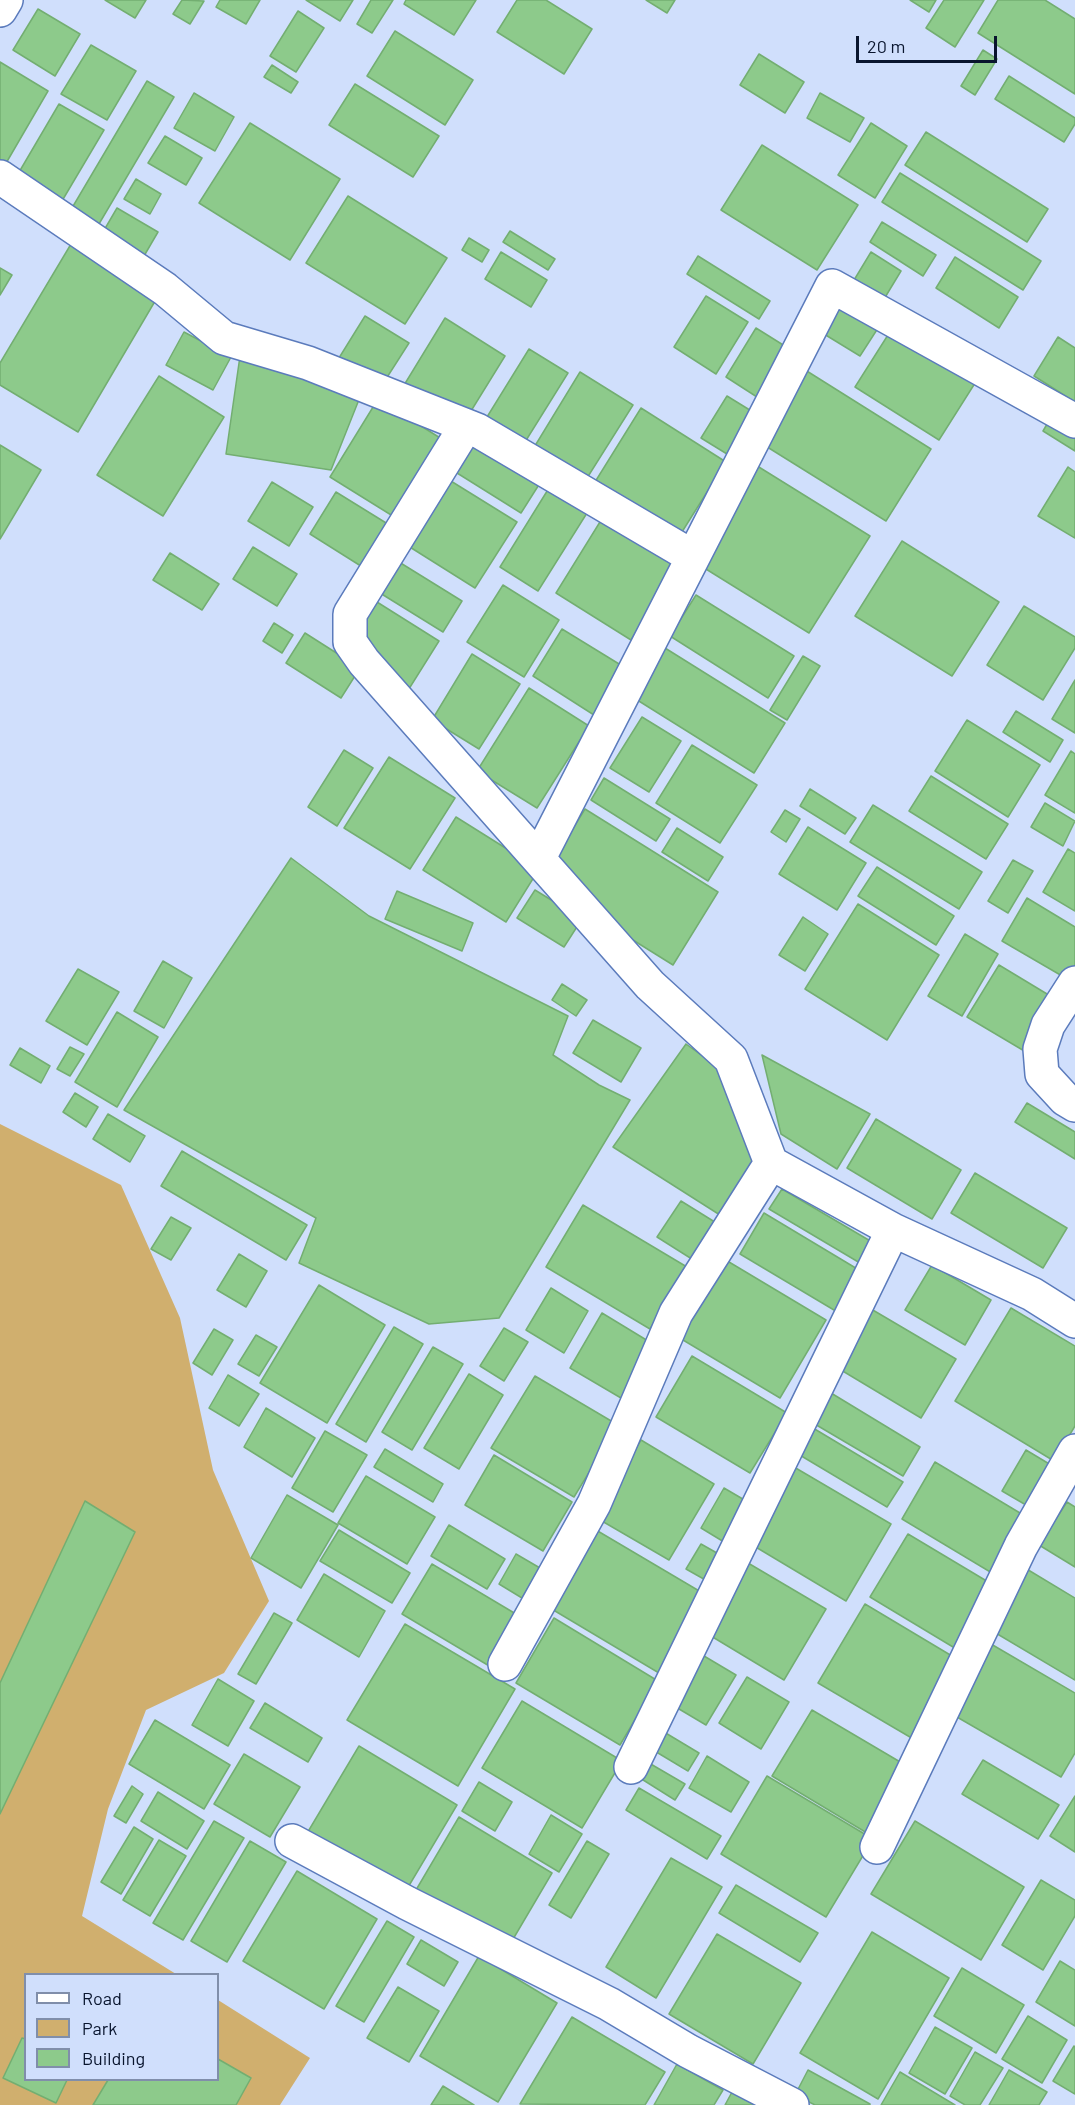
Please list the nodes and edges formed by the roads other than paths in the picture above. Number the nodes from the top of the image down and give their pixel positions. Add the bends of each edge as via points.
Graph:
1 (6, 0) edge
2 (0, 10) edge
3 (0, 177) edge
4 (1075, 421) edge
5 (466, 426) junction
6 (693, 557) junction
7 (539, 858) junction
8 (1075, 983) edge
9 (1075, 1105) edge
10 (771, 1163) junction
11 (893, 1230) junction
12 (1075, 1321) edge
13 (1075, 1451) edge
14 (505, 1664) dead end
15 (631, 1767) dead end
16 (292, 1841) dead end
17 (877, 1847) dead end
18 (792, 2105) edge

1 - 2 street
3 - 5 street via 165,289 224,338 308,363
4 - 6 street via 832,286
5 - 6 street
5 - 7 street via 350,614 350,642
6 - 7 street
7 - 10 street via 650,985 731,1059
8 - 9 street via 1048,1025 1040,1049 1042,1074
10 - 11 street
10 - 14 street via 676,1313 594,1504
11 - 12 street via 1032,1294
11 - 15 street
13 - 17 street via 1021,1546
16 - 18 street via 609,2004

